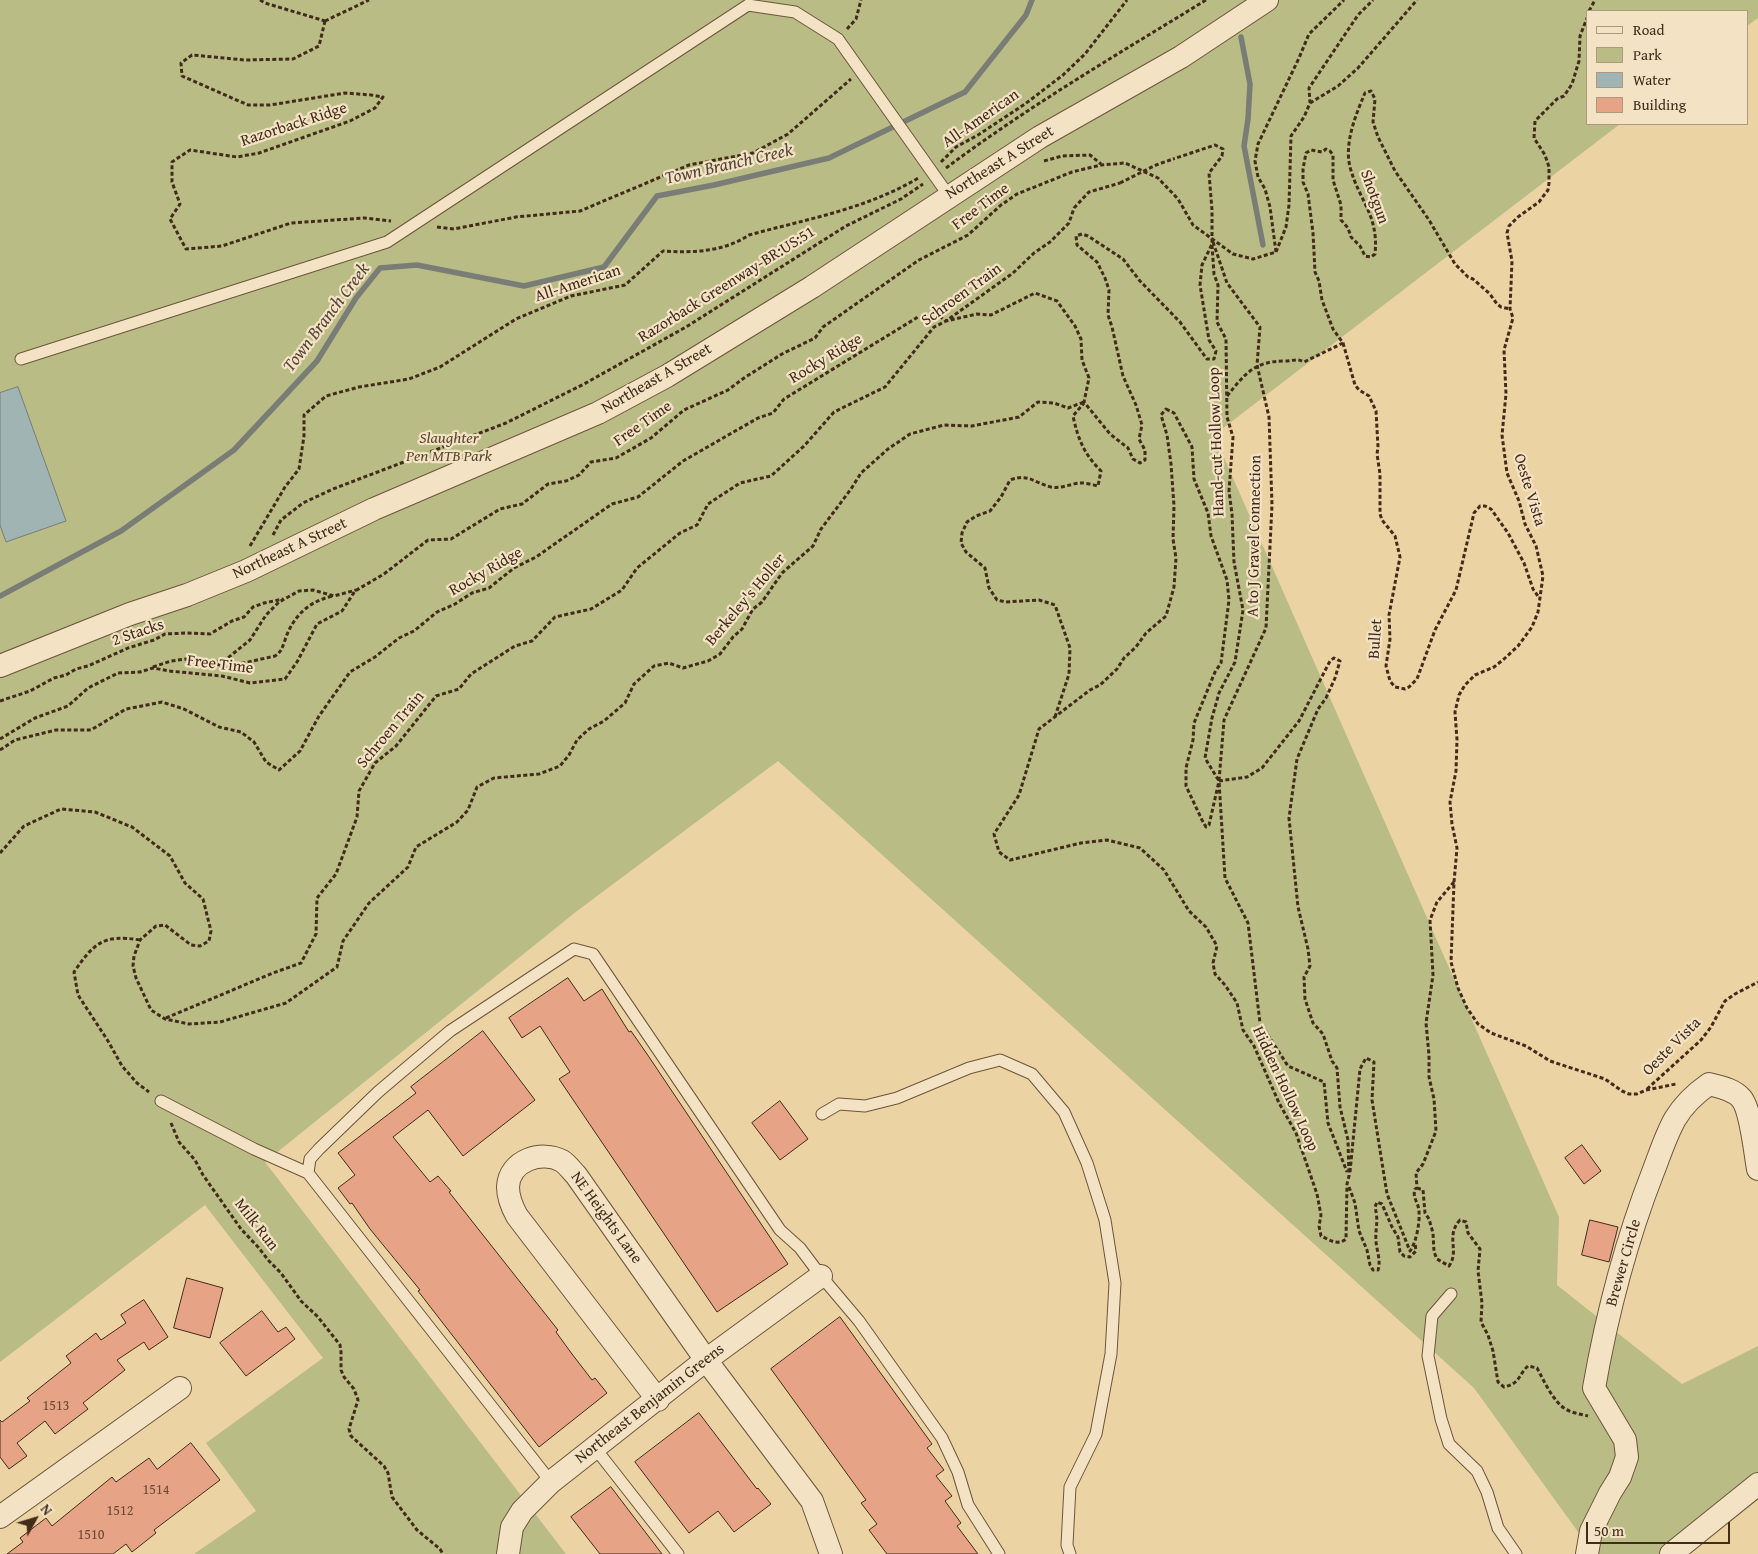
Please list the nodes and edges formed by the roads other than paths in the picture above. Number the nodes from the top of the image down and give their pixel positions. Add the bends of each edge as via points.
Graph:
1 (1266, 0) edge
2 (949, 196) junction
3 (21, 359) dead end
4 (0, 666) edge
5 (161, 1101) road end
6 (822, 1114) dead end
7 (1758, 1170) edge
8 (308, 1173) junction
9 (821, 1276) junction
10 (1450, 1294) dead end
11 (706, 1360) junction
12 (180, 1388) dead end
13 (658, 1400) junction
14 (595, 1448) junction
15 (550, 1482) junction
16 (1758, 1484) edge
17 (0, 1517) edge
18 (508, 1554) edge
19 (678, 1554) edge
20 (831, 1554) edge
21 (999, 1554) edge
22 (1070, 1554) edge
23 (1516, 1554) edge
24 (1587, 1554) edge
25 (1671, 1554) edge

1 - 2 street, Northeast A Street via 1181,56 1040,136
2 - 3 lane via 838,39 795,12 748,5 387,242
2 - 4 street, Northeast A Street via 812,287 667,376 598,413 374,509 246,571
5 - 8 lane
6 - 22 lane via 840,1104 865,1106 897,1098 969,1068 1000,1060 1032,1074 1064,1112 1087,1163 1104,1220 1115,1283 1111,1354 1096,1434 1070,1488 1067,1545
7 - 24 street, Brewer Circle via 1747,1110 1741,1098 1727,1088 1710,1084 1694,1095 1676,1118 1642,1201 1604,1336 1594,1388 1625,1440 1627,1456 1620,1477 1591,1531
8 - 9 lane via 310,1160 319,1149 378,1092 450,1030 574,949 593,954 780,1230 800,1248
8 - 15 lane
9 - 11 street, Northeast Benjamin Greens
9 - 21 lane via 859,1321 942,1438 958,1472 968,1505
10 - 23 lane via 1432,1316 1428,1356 1441,1419 1449,1444 1477,1471 1498,1528
11 - 13 street, Northeast Benjamin Greens
11 - 13 street, NE Heights Lane via 576,1175 563,1162 545,1156 521,1163 512,1172 508,1185 510,1202 517,1216
11 - 20 street, NE Heights Lane via 812,1501
12 - 17 street
13 - 14 street, Northeast Benjamin Greens
14 - 15 street, Northeast Benjamin Greens
14 - 19 lane
15 - 18 street, Northeast Benjamin Greens via 522,1511 512,1527
16 - 25 street

